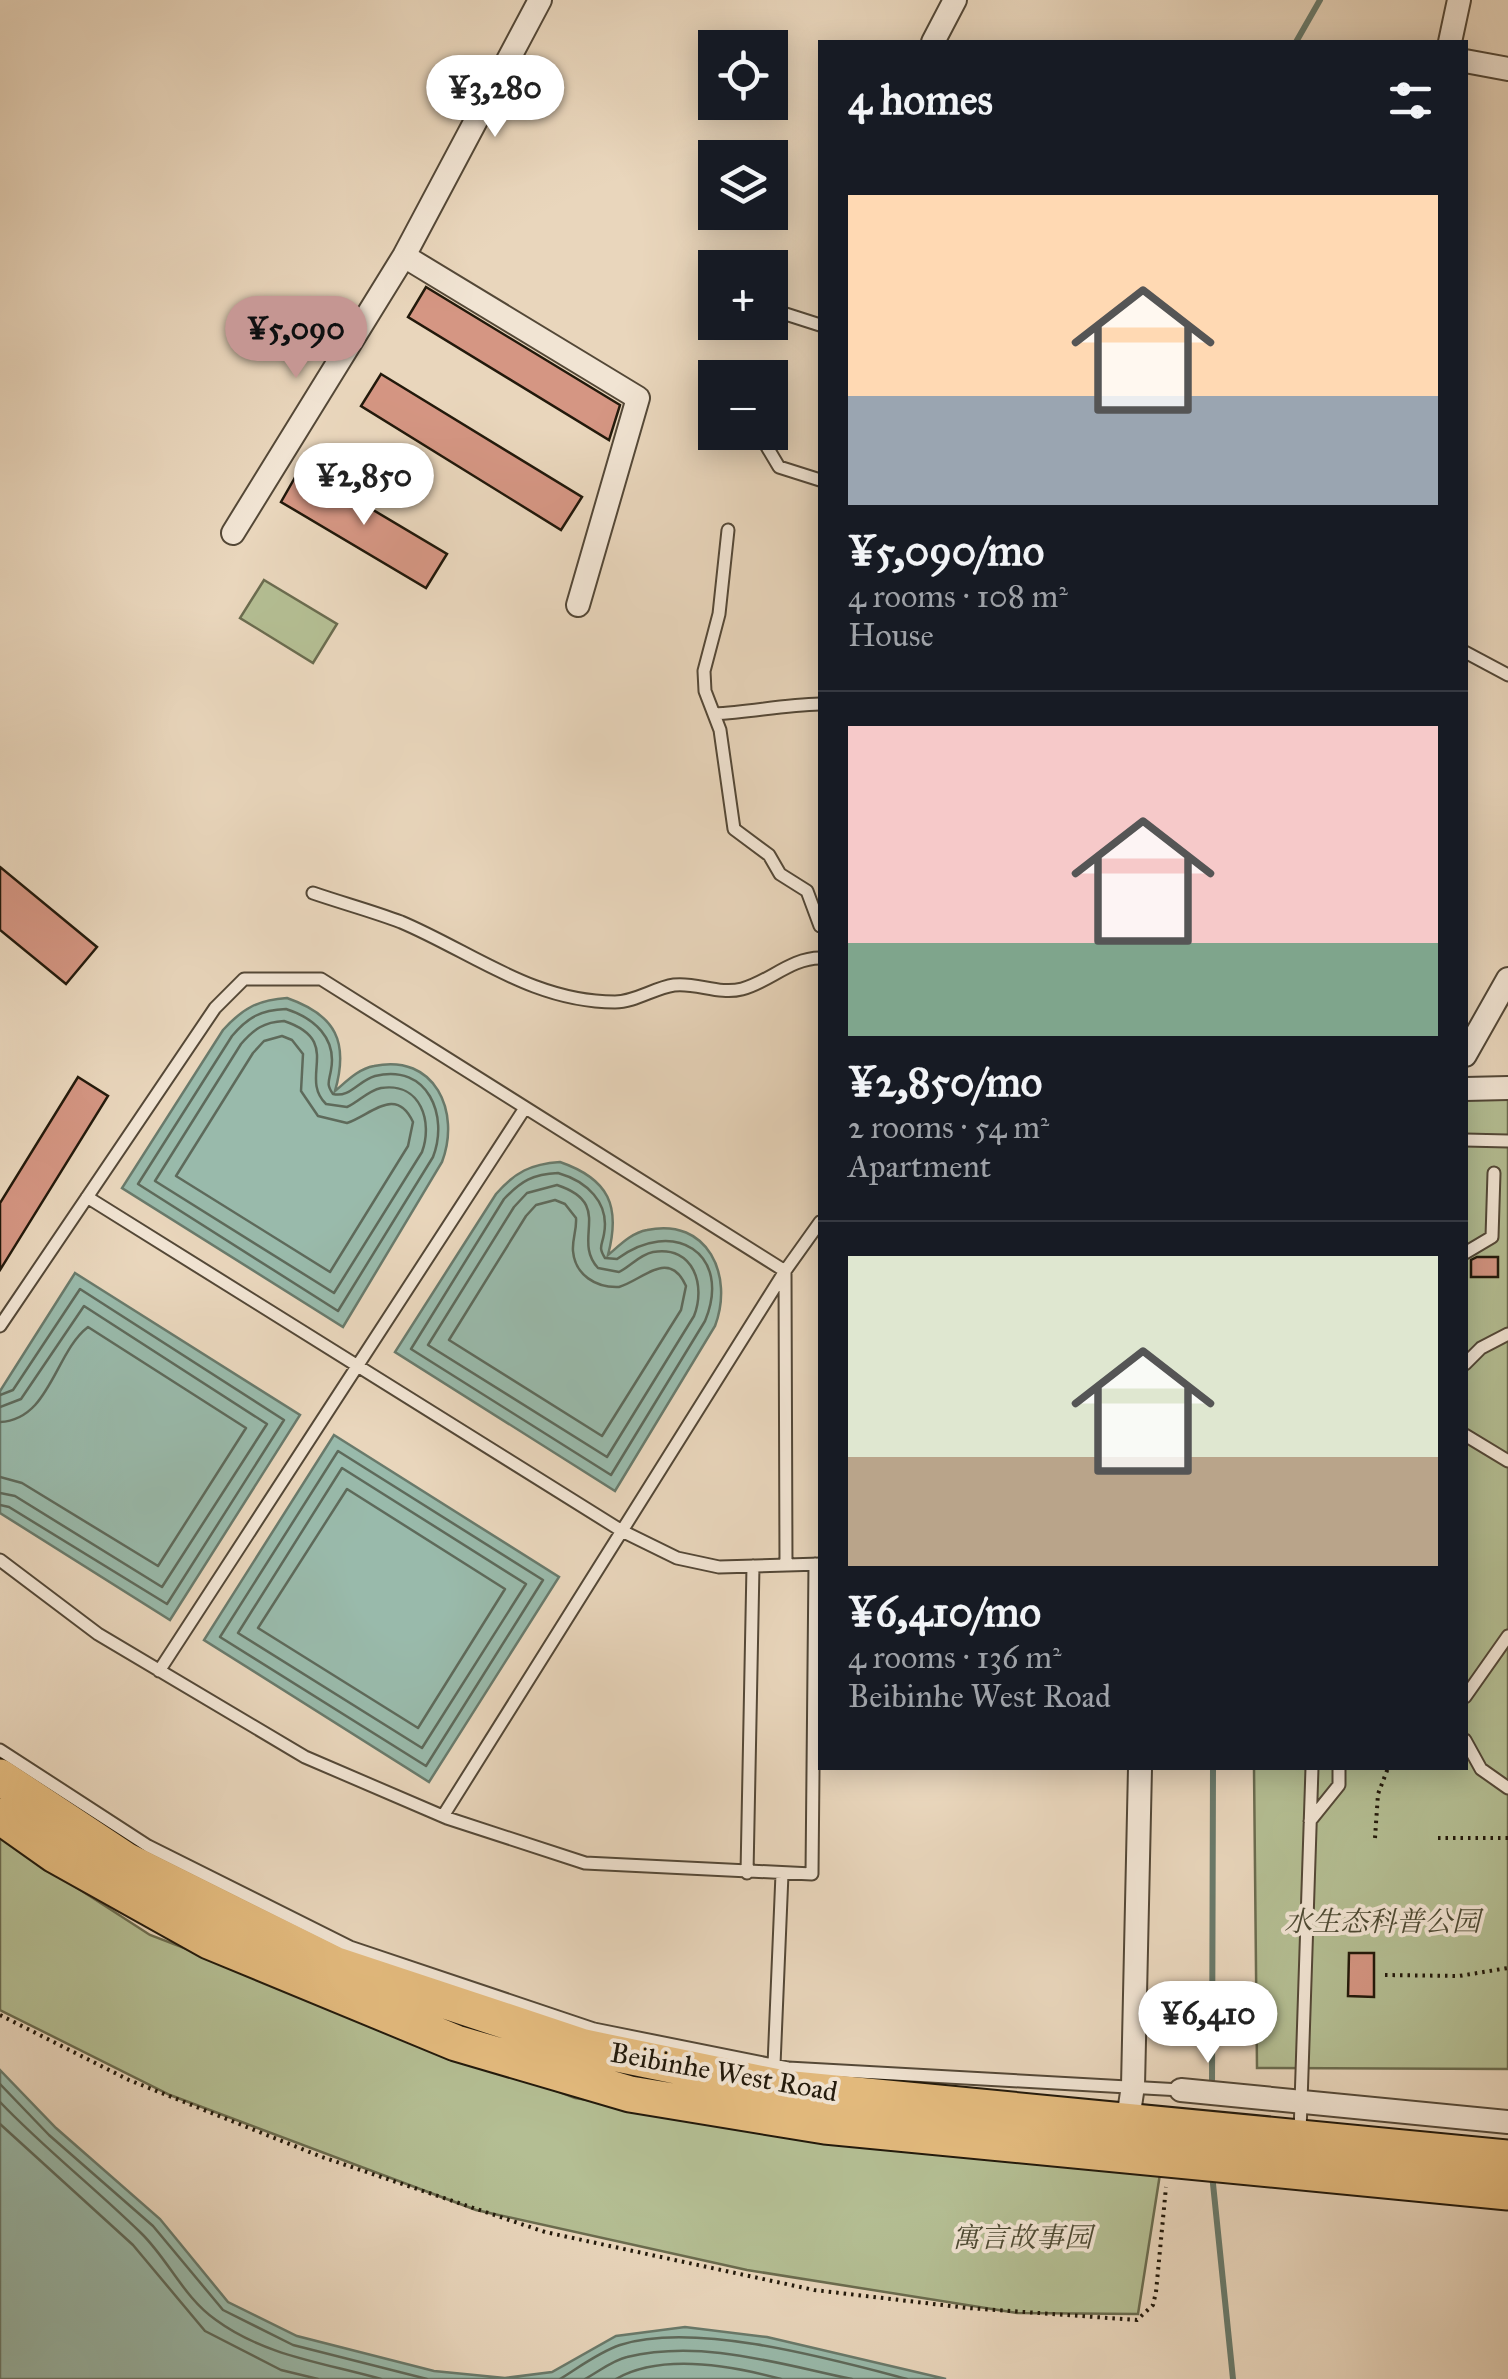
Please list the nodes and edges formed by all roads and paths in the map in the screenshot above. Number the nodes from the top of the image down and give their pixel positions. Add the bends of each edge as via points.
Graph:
1 (540, 0) edge
2 (955, 0) edge
3 (1458, 0) edge
4 (934, 40) edge
5 (1450, 40) edge
6 (1468, 61) edge
7 (1508, 68) edge
8 (404, 256) junction
9 (788, 315) edge
10 (818, 324) edge
11 (769, 450) edge
12 (818, 479) edge
13 (728, 530) dead end
14 (233, 533) dead end
15 (578, 605) dead end
16 (1468, 654) edge
17 (1508, 675) edge
18 (818, 704) edge
19 (714, 714) junction
20 (313, 894) dead end
21 (818, 921) edge
22 (818, 958) edge
23 (1508, 979) edge
24 (1468, 1050) edge
25 (1508, 1088) edge
26 (1468, 1089) edge
27 (525, 1108) junction
28 (1468, 1140) edge
29 (1508, 1140) edge
30 (1494, 1173) dead end
31 (87, 1197) junction
32 (818, 1225) edge
33 (1468, 1251) edge
34 (785, 1271) junction
35 (0, 1326) edge
36 (1508, 1334) edge
37 (1468, 1361) edge
38 (357, 1365) junction
39 (1468, 1438) edge
40 (1508, 1461) edge
41 (622, 1530) junction
42 (0, 1560) edge
43 (786, 1564) junction
44 (818, 1564) edge
45 (752, 1566) junction
46 (1508, 1636) edge
47 (159, 1671) junction
48 (1468, 1692) edge
49 (1468, 1746) edge
50 (0, 1750) edge
51 (1140, 1770) edge
52 (1312, 1770) edge
53 (1339, 1770) edge
54 (1387, 1770) edge
55 (0, 1778) edge
56 (1508, 1788) edge
57 (0, 1816) edge
58 (443, 1816) junction
59 (1310, 1820) junction
60 (1376, 1838) dead end
61 (1438, 1838) dead end
62 (1508, 1838) edge
63 (748, 1873) junction
64 (782, 1874) junction
65 (1508, 1968) edge
66 (1385, 1976) dead end
67 (0, 2015) edge
68 (774, 2065) junction
69 (1132, 2086) junction
70 (1180, 2090) joint
71 (1304, 2101) junction
72 (1508, 2122) edge
73 (1126, 2139) junction
74 (1181, 2144) junction
75 (1298, 2155) junction
76 (1508, 2158) edge
77 (1508, 2192) edge

1 - 8 street
2 - 4 street
3 - 5 street
6 - 7 street
8 - 14 street
8 - 15 street via 638,398
9 - 10 lane
11 - 12 lane via 779,467
13 - 19 lane via 719,614 704,671
16 - 17 lane
18 - 19 lane
19 - 21 lane via 734,829 807,891
20 - 22 lane via 401,922 519,982 581,1000 620,1002 669,985 742,989
23 - 24 street
25 - 26 street
27 - 31 lane via 321,979 244,979 215,1008
27 - 34 lane
27 - 38 lane
28 - 29 lane
30 - 33 lane via 1492,1237
31 - 35 lane
31 - 38 lane
32 - 34 lane
34 - 41 lane
34 - 43 lane
36 - 37 lane
38 - 41 lane
38 - 47 lane
39 - 40 lane
41 - 45 lane via 677,1558
41 - 58 lane
42 - 47 lane
43 - 44 lane
43 - 45 lane
44 - 64 lane via 812,1874
45 - 63 lane
46 - 48 lane
47 - 58 lane via 305,1757
49 - 56 lane via 1480,1769
50 - 68 lane via 148,1846 350,1947 594,2029
51 - 69 street
52 - 59 lane
53 - 59 lane via 1339,1785
54 - 60 path via 1378,1794
55 - 73 main road, Beibinhe West Road via 127,1860 334,1964 584,2047 783,2088
57 - 73 main road, Beibinhe West Road via 55,1855 209,1941 456,2043 630,2094 825,2126
58 - 63 lane via 584,1862
59 - 71 lane
61 - 62 path
63 - 64 lane
64 - 68 lane
65 - 66 path
67 - 74 path via 129,2080 340,2163 545,2232 814,2290 968,2308 1138,2320 1153,2305 1167,2184
68 - 69 lane
69 - 70 lane
69 - 73 street
70 - 71 street
71 - 72 street
71 - 75 lane
73 - 74 main road, Beibinhe West Road
74 - 75 main road, Beibinhe West Road
75 - 76 main road, Beibinhe West Road
75 - 77 main road, Beibinhe West Road

